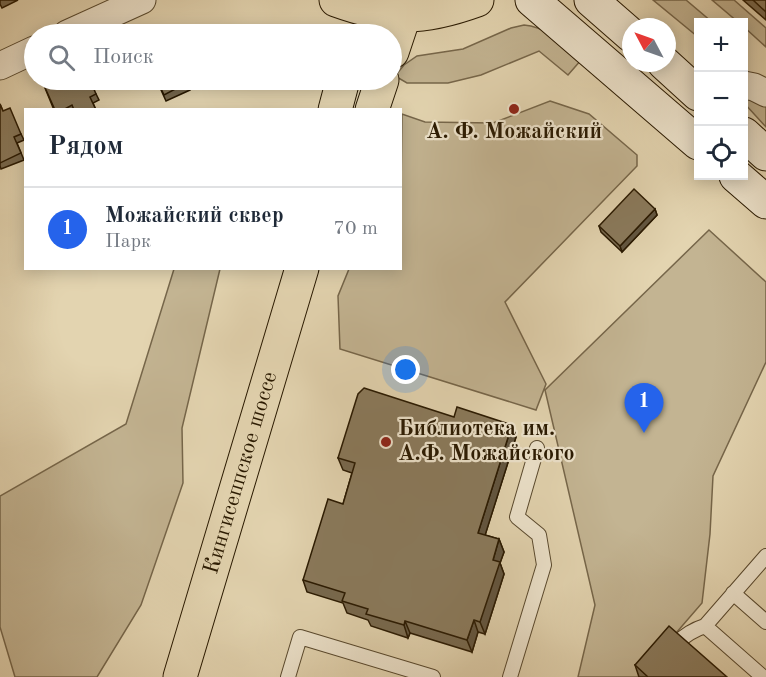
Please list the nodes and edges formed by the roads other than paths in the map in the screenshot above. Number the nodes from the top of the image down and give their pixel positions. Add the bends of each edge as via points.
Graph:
1 (142, 0) edge
2 (477, 0) edge
3 (532, 0) edge
4 (591, 0) edge
5 (352, 15) edge
6 (404, 16) junction
7 (89, 24) edge
8 (401, 24) edge
9 (622, 26) edge
10 (24, 55) edge
11 (0, 66) edge
12 (748, 86) edge
13 (341, 90) edge
14 (379, 90) edge
15 (766, 93) edge
16 (335, 108) edge
17 (373, 108) edge
18 (748, 138) edge
19 (694, 139) edge
20 (766, 154) edge
21 (741, 180) edge
22 (766, 202) edge
23 (301, 270) edge
24 (537, 448) dead end
25 (766, 556) edge
26 (733, 594) junction
27 (766, 622) edge
28 (705, 626) junction
29 (180, 677) edge
30 (288, 677) edge
31 (433, 677) edge
32 (510, 677) edge
33 (646, 677) edge
34 (763, 677) edge

1 - 7 street
2 - 6 main road via 441,12
3 - 19 main road
4 - 9 main road
5 - 6 main road
6 - 8 main road
10 - 11 street
12 - 15 street
13 - 16 main road
14 - 17 main road
18 - 20 main road
21 - 22 main road
23 - 29 main road, Кингисеппское шоссе
24 - 32 lane via 517,517 539,535 544,565
25 - 26 lane
26 - 27 lane
26 - 28 lane
28 - 33 lane via 693,630 671,648
28 - 34 lane
30 - 31 lane via 300,637

